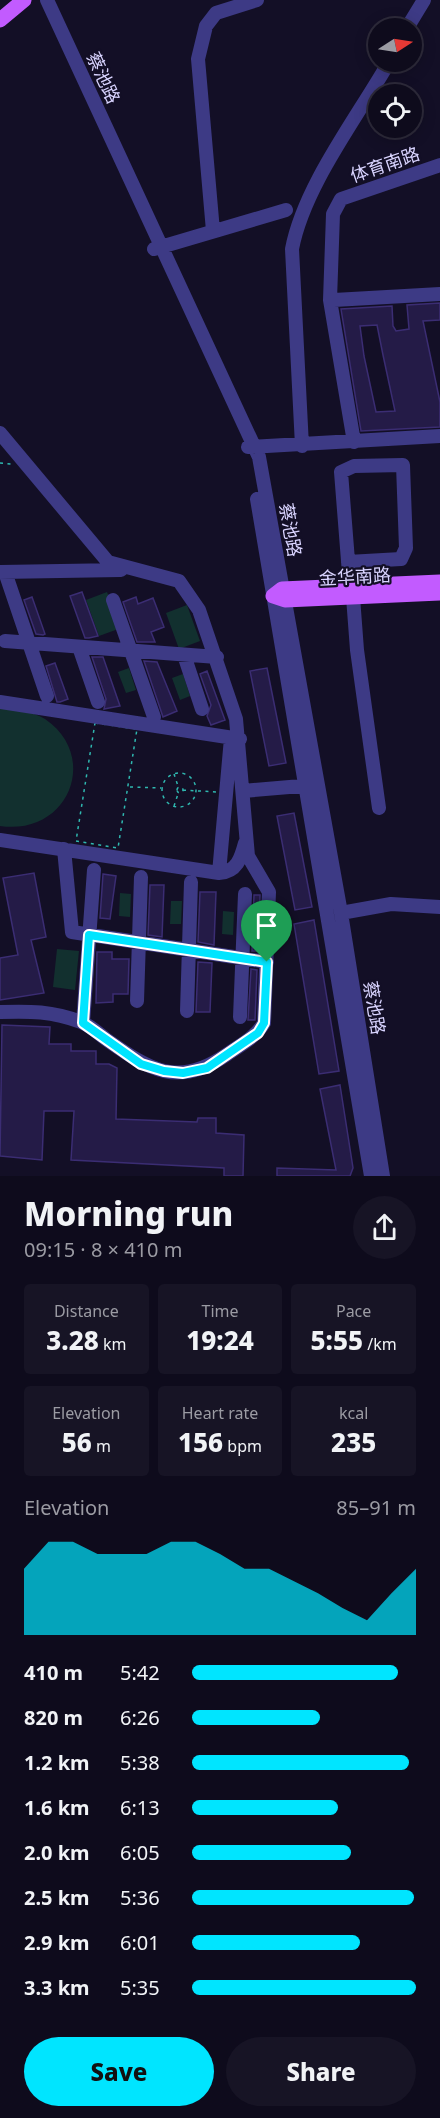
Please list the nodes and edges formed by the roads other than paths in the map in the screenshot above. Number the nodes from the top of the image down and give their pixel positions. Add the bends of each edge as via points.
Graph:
1 (7, 0) edge
2 (24, 0) edge
3 (39, 0) edge
4 (47, 0) edge
5 (257, 0) edge
6 (424, 0) edge
7 (0, 6) edge
8 (413, 18) edge
9 (0, 20) edge
10 (383, 72) edge
11 (440, 165) edge
12 (440, 169) edge
13 (343, 200) junction
14 (286, 210) dead end
15 (213, 231) junction
16 (158, 247) junction
17 (440, 294) edge
18 (334, 300) junction
19 (0, 434) edge
20 (440, 436) edge
21 (356, 441) junction
22 (302, 446) junction
23 (250, 448) junction
24 (348, 562) junction
25 (133, 569) junction
26 (3, 572) edge
27 (440, 582) edge
28 (352, 592) junction
29 (440, 593) edge
30 (280, 595) junction
31 (112, 600) dead end
32 (4, 641) dead end
33 (29, 643) junction
34 (79, 647) junction
35 (131, 651) junction
36 (184, 655) junction
37 (217, 657) junction
38 (47, 696) dead end
39 (0, 702) edge
40 (98, 702) dead end
41 (202, 709) dead end
42 (154, 717) dead end
43 (235, 739) junction
44 (312, 786) junction
45 (243, 791) junction
46 (379, 808) dead end
47 (247, 835) junction
48 (0, 840) edge
49 (64, 849) junction
50 (94, 870) dead end
51 (219, 873) junction
52 (141, 878) dead end
53 (191, 882) dead end
54 (245, 894) dead end
55 (440, 907) edge
56 (340, 913) junction
57 (89, 935) junction
58 (139, 942) junction
59 (189, 950) junction
60 (242, 958) junction
61 (267, 962) junction
62 (137, 1001) dead end
63 (187, 1011) dead end
64 (0, 1012) edge
65 (240, 1017) dead end
66 (83, 1023) junction
67 (372, 1176) edge
68 (383, 1176) edge

1 - 7 main road
2 - 9 main road
3 - 16 street, 蔡池路
4 - 16 street, 蔡池路
5 - 15 street via 216,13 206,26 198,60
6 - 8 street
10 - 22 street via 307,202 295,232 292,249
11 - 13 street, 体育南路
12 - 13 street, 体育南路
13 - 18 street via 336,215
13 - 21 street via 333,214 330,300
14 - 15 street
15 - 16 street
16 - 23 street, 蔡池路
17 - 18 street
18 - 21 street
19 - 25 street via 108,562
20 - 21 street
21 - 22 street
22 - 23 street
23 - 30 street, 蔡池路
24 - 24 street via 341,472 354,466 403,465 406,548 401,559
24 - 28 street
25 - 26 street
25 - 37 street via 178,581 199,610
26 - 33 street
27 - 28 main road, 金华南路
28 - 29 main road, 金华南路
28 - 30 main road, 金华南路
28 - 46 street
30 - 44 street, 蔡池路
31 - 35 street
32 - 33 street
33 - 34 street
33 - 38 street
34 - 35 street
34 - 40 street
35 - 36 street
35 - 42 street
36 - 37 street
36 - 41 street
37 - 43 street
39 - 43 street
43 - 45 street
43 - 51 street
44 - 45 street
44 - 56 street, 蔡池路
44 - 67 street, 蔡池路
45 - 47 street
47 - 51 street via 236,867
47 - 61 street via 248,856 269,892
48 - 49 street
49 - 51 street
49 - 57 street via 72,932
50 - 57 street
52 - 58 street
53 - 59 street
54 - 60 street
55 - 56 street via 391,904
56 - 68 street, 蔡池路
57 - 58 street
57 - 66 street
58 - 59 street
58 - 62 street
59 - 60 street
59 - 63 street
60 - 61 street
60 - 65 street
61 - 66 street via 264,1023 258,1033 207,1068 183,1073 141,1064
64 - 66 street via 45,1011

